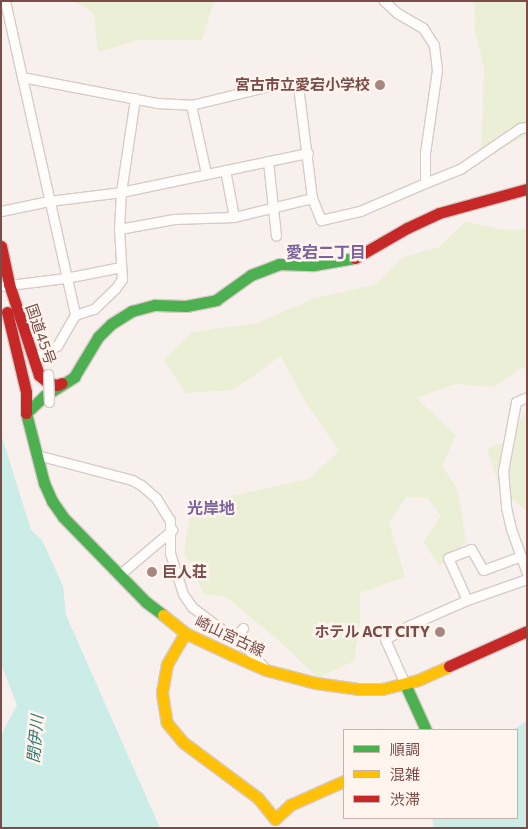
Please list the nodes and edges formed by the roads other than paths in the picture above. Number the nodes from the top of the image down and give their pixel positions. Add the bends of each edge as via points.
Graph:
1 (4, 1) edge
2 (384, 1) edge
3 (22, 77) junction
4 (135, 98) junction
5 (190, 105) junction
6 (527, 127) edge
7 (308, 153) junction
8 (268, 162) junction
9 (225, 170) junction
10 (206, 173) junction
11 (425, 184) junction
12 (527, 189) edge
13 (121, 192) junction
14 (312, 198) junction
15 (49, 202) junction
16 (274, 208) junction
17 (1, 211) edge
18 (234, 217) junction
19 (119, 229) junction
20 (276, 236) dead end
21 (1, 246) edge
22 (121, 267) junction
23 (66, 278) junction
24 (4, 286) edge
25 (75, 315) junction
26 (21, 327) junction
27 (32, 358) junction
28 (50, 382) junction
29 (28, 386) junction
30 (527, 397) edge
31 (49, 402) dead end
32 (26, 413) junction
33 (37, 455) junction
34 (172, 530) junction
35 (521, 556) junction
36 (527, 573) edge
37 (119, 575) junction
38 (527, 579) edge
39 (467, 600) junction
40 (243, 628) dead end
41 (527, 631) edge
42 (185, 632) junction
43 (235, 637) junction
44 (266, 670) junction
45 (405, 684) junction
46 (426, 729) edge
47 (343, 781) edge
48 (277, 823) edge

1 - 3 street
2 - 11 street via 397,13 424,28 434,45 437,70 425,153
3 - 4 street
3 - 15 street
4 - 5 street
4 - 13 street
5 - 7 street via 278,84 298,86
5 - 10 street
6 - 11 street via 500,140 460,168
7 - 8 street
7 - 14 street
8 - 9 street
8 - 16 street
9 - 10 street
9 - 18 street
10 - 13 street
11 - 14 street via 360,211 321,220
12 - 28 main road via 439,213 360,257 314,265 279,264 251,276 216,300 186,306 155,305 132,311 98,337 68,382
13 - 15 street
13 - 19 street
14 - 16 street
15 - 17 street
15 - 23 street
16 - 18 street
16 - 20 street
18 - 19 street via 174,219
19 - 22 street
21 - 24 main road, 国道45号
22 - 23 street
22 - 25 street via 122,279 115,289 94,309
23 - 24 street
23 - 25 street
24 - 26 main road, 国道45号
24 - 29 main road, 国道45号
25 - 27 street via 57,346
26 - 27 main road, 国道45号
26 - 29 main road
27 - 28 main road, 国道45号 via 39,375
28 - 29 main road, 国道45号 via 42,391
28 - 31 street, bridge
28 - 32 main road via 44,396
29 - 32 main road, 崎山宮古線
30 - 35 street via 516,402 502,471 506,507
32 - 33 main road, 崎山宮古線
33 - 34 street via 141,485 166,512
33 - 37 main road, 崎山宮古線 via 52,501 76,532
34 - 37 street
34 - 43 street via 170,553 178,583 192,607
35 - 36 street
35 - 39 street via 483,570 471,549 448,558
37 - 42 main road, 崎山宮古線 via 146,602
38 - 39 street
39 - 45 street via 385,639
40 - 43 street
41 - 45 main road, 崎山宮古線
42 - 44 main road, 崎山宮古線
42 - 48 main road via 167,664 163,679 162,693 168,723 192,751 258,798
43 - 44 street
44 - 45 main road, 崎山宮古線 via 335,687 382,689
45 - 46 main road
47 - 48 main road via 290,805

